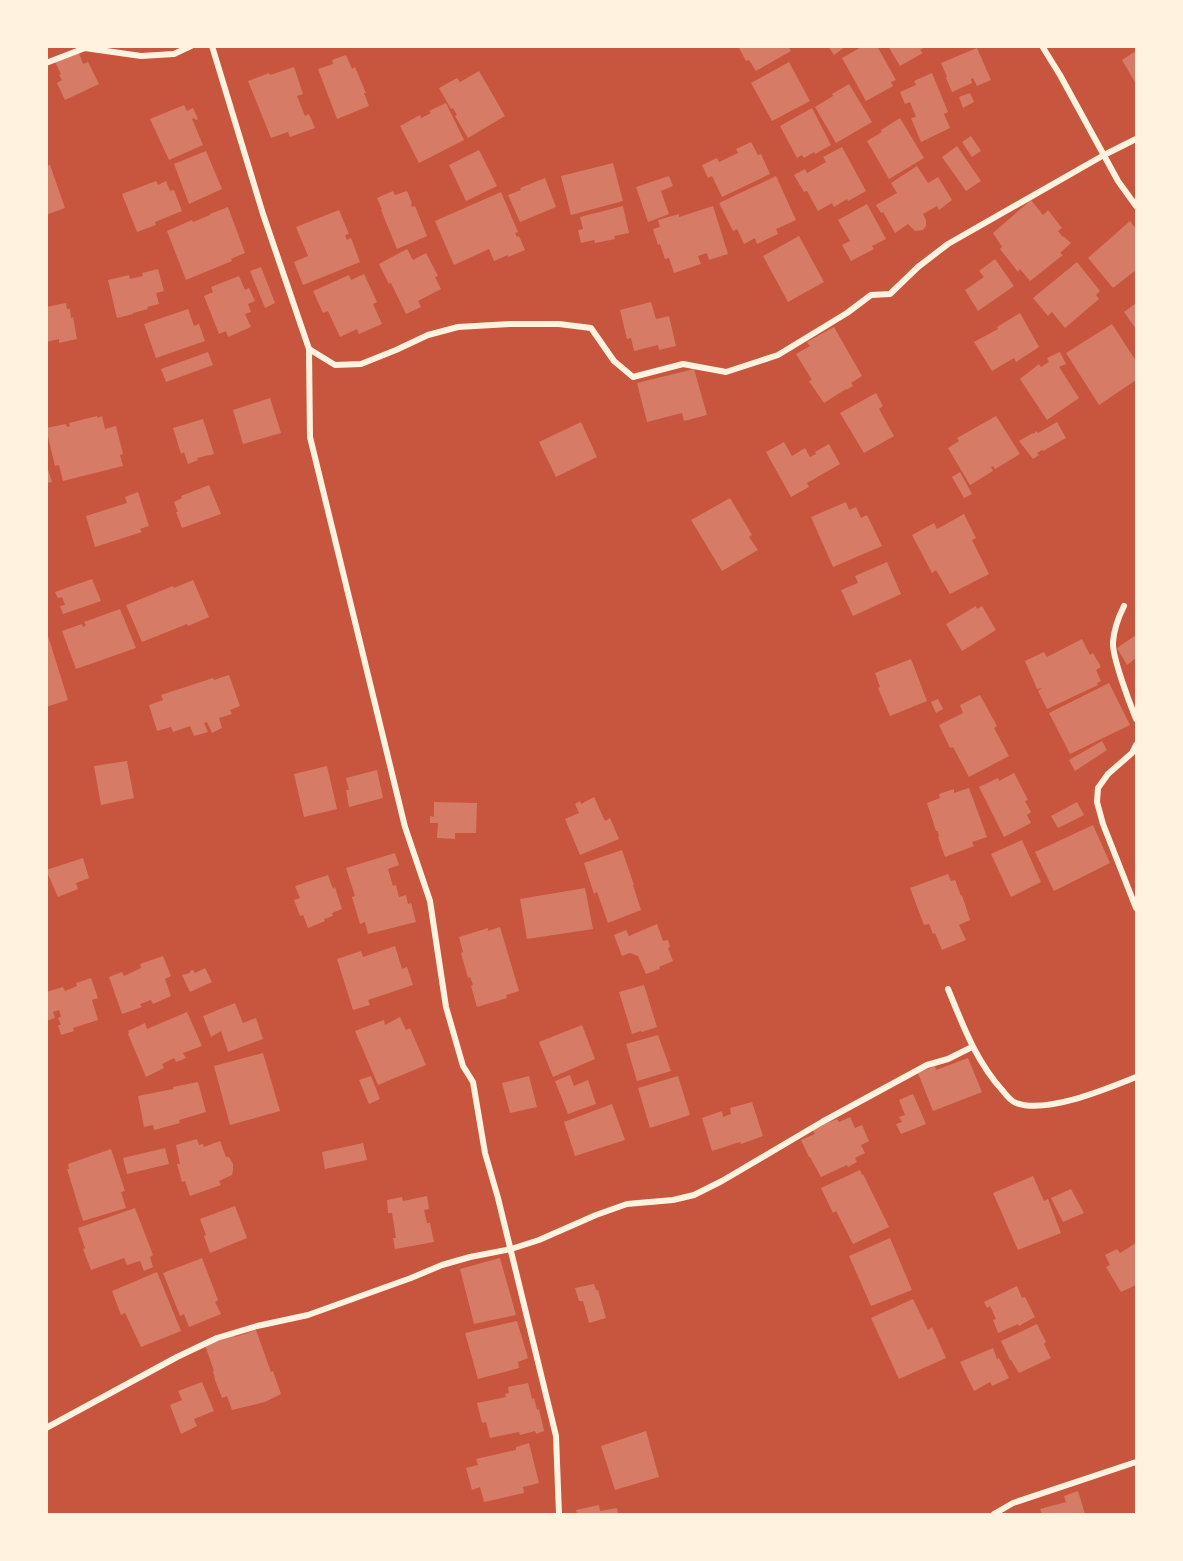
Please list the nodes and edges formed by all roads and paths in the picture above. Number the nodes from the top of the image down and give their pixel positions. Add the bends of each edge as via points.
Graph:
1 (191, 46) edge
2 (212, 46) edge
3 (1042, 46) edge
4 (46, 63) edge
5 (1137, 139) edge
6 (1104, 154) junction
7 (1137, 206) edge
8 (309, 348) junction
9 (1124, 606) dead end
10 (1137, 720) edge
11 (1137, 745) edge
12 (1137, 908) edge
13 (948, 989) dead end
14 (972, 1047) junction
15 (1137, 1077) edge
16 (511, 1249) junction
17 (46, 1428) edge
18 (1137, 1461) edge
19 (559, 1515) edge
20 (994, 1515) edge

1 - 4 street via 174,54 141,56 86,48
2 - 8 street
3 - 6 street
5 - 6 street
6 - 7 street
6 - 8 street via 948,244 890,294 871,295 778,355 726,372 683,364 633,377 614,361 591,328 559,324 458,327 428,335 361,364 334,365
8 - 16 street via 310,437 405,827 430,901 446,1007 463,1066 473,1082 485,1153
9 - 10 street via 1112,645
11 - 12 street via 1098,788 1097,802
13 - 14 street
14 - 15 street via 992,1080 1014,1103 1042,1106 1079,1098
14 - 16 street via 927,1065 694,1195 627,1204
16 - 17 street via 442,1265 308,1315 217,1338
16 - 19 street via 556,1436
18 - 20 street via 1013,1503

